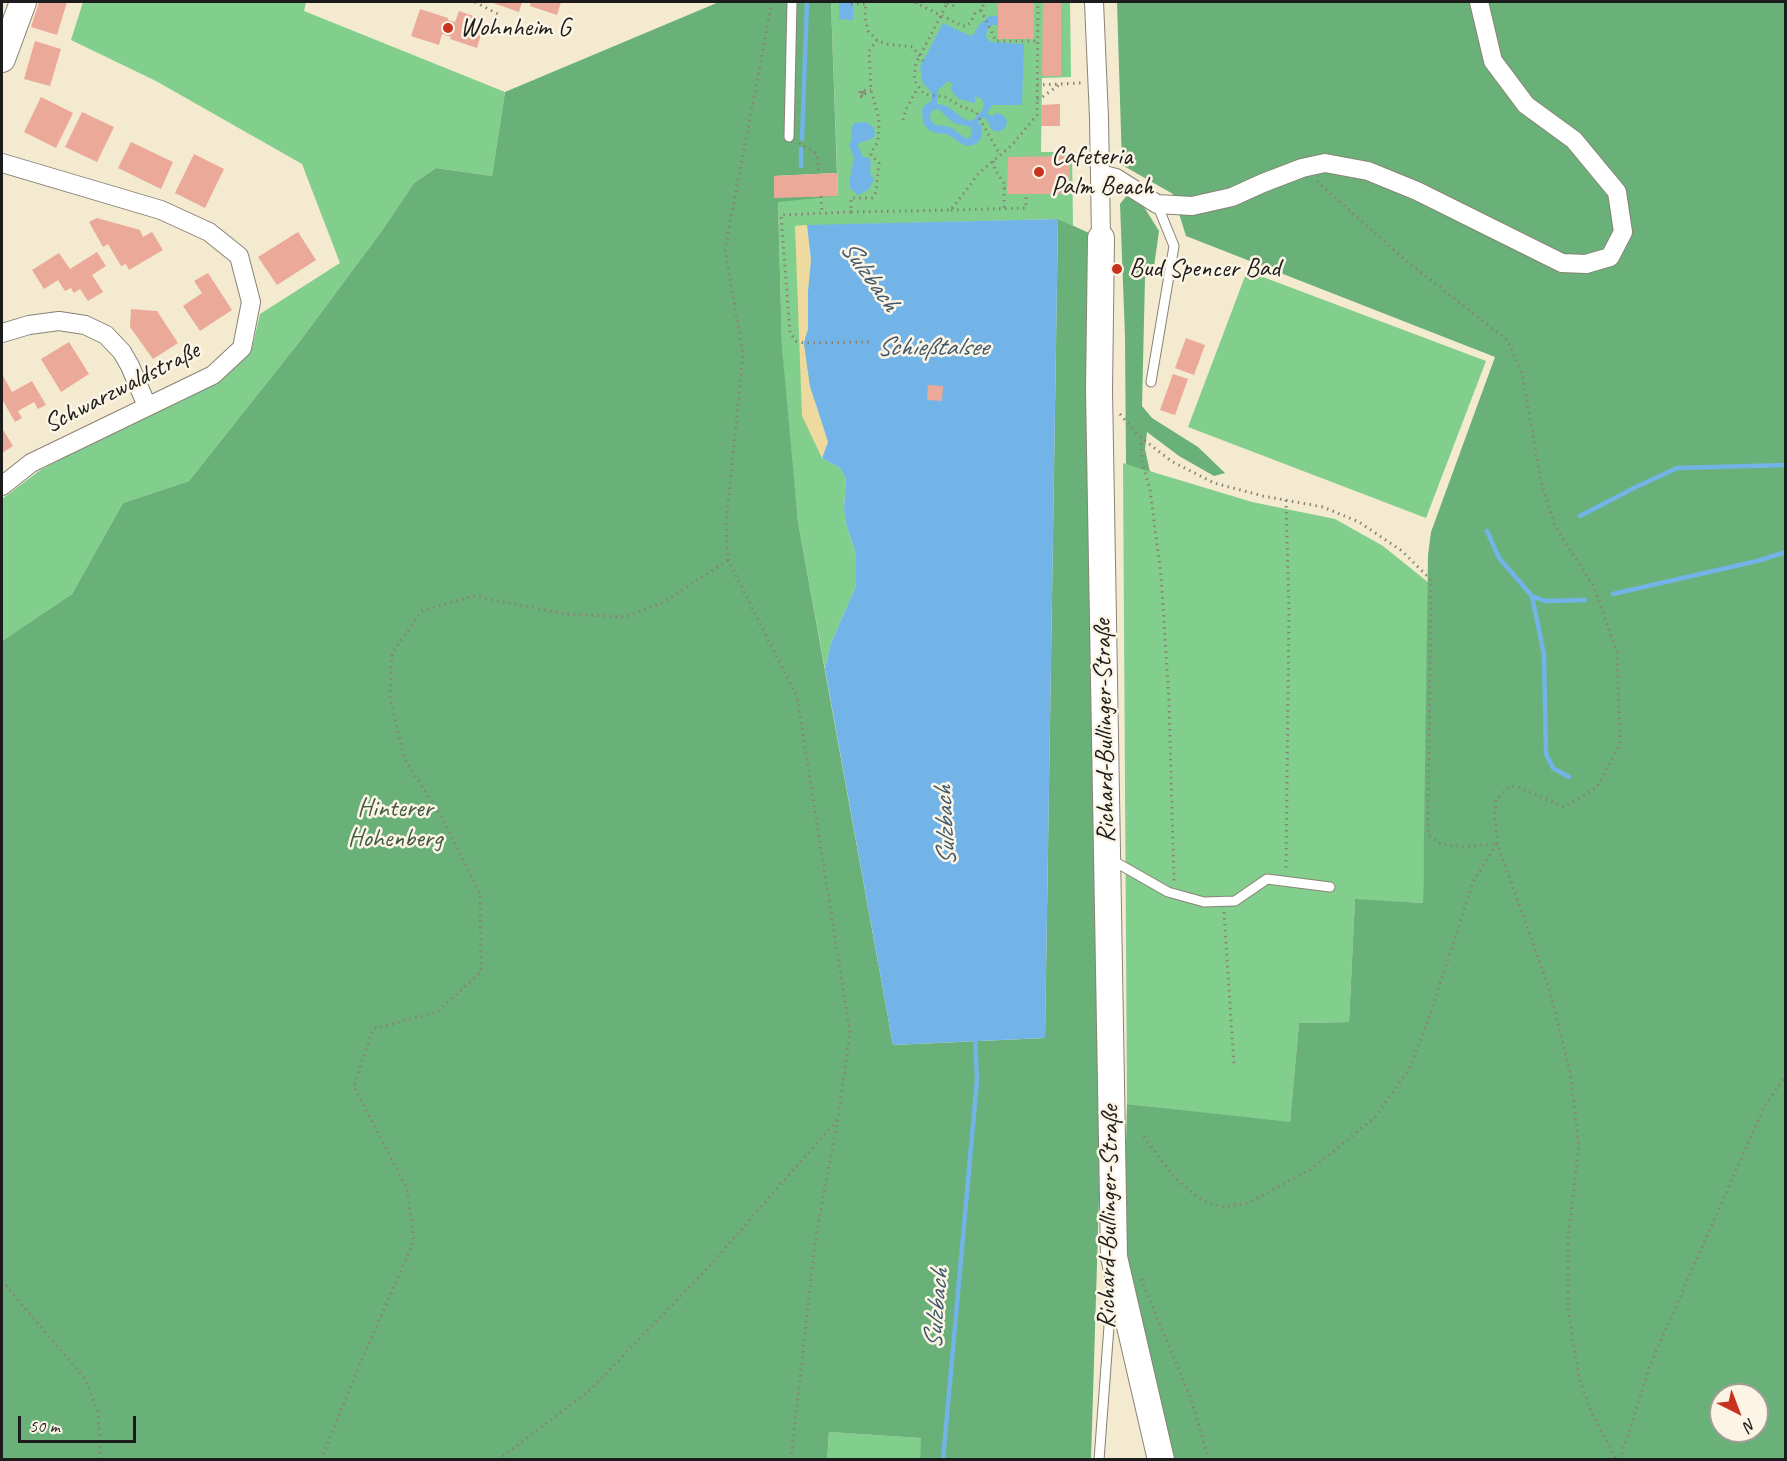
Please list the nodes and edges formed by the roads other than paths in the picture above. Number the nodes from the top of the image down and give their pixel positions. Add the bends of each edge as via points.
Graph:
1 (23, 2) edge
2 (792, 2) edge
3 (1094, 2) edge
4 (1479, 2) edge
5 (2, 59) edge
6 (789, 137) road end
7 (2, 163) edge
8 (1100, 174) junction
9 (1157, 204) junction
10 (1101, 238) joint
11 (2, 333) edge
12 (1151, 382) dead end
13 (147, 406) junction
14 (2, 486) edge
15 (1107, 857) junction
16 (1330, 887) dead end
17 (1114, 1257) junction
18 (1099, 1460) edge
19 (1161, 1460) edge

1 - 5 street
2 - 6 lane
3 - 8 street, Richard-Bullinger-Straße
4 - 9 street via 1493,61 1526,105 1574,140 1617,192 1623,232 1610,257 1586,264 1562,263 1417,191 1368,171 1325,163 1302,168 1232,197 1192,206
7 - 13 street, Schwarzwaldstraße via 161,210 209,232 238,256 251,302 242,348 213,375
8 - 9 street via 1116,178
8 - 10 street, Richard-Bullinger-Straße
9 - 12 lane via 1174,246
10 - 15 street, Richard-Bullinger-Straße via 1099,390
11 - 13 street via 59,321 85,325 106,335 122,352
13 - 14 street, Schwarzwaldstraße via 31,463
15 - 16 lane via 1168,892 1204,903 1235,901 1267,879
15 - 17 street, Richard-Bullinger-Straße
17 - 18 lane, Richard-Bullinger-Straße
17 - 19 street

